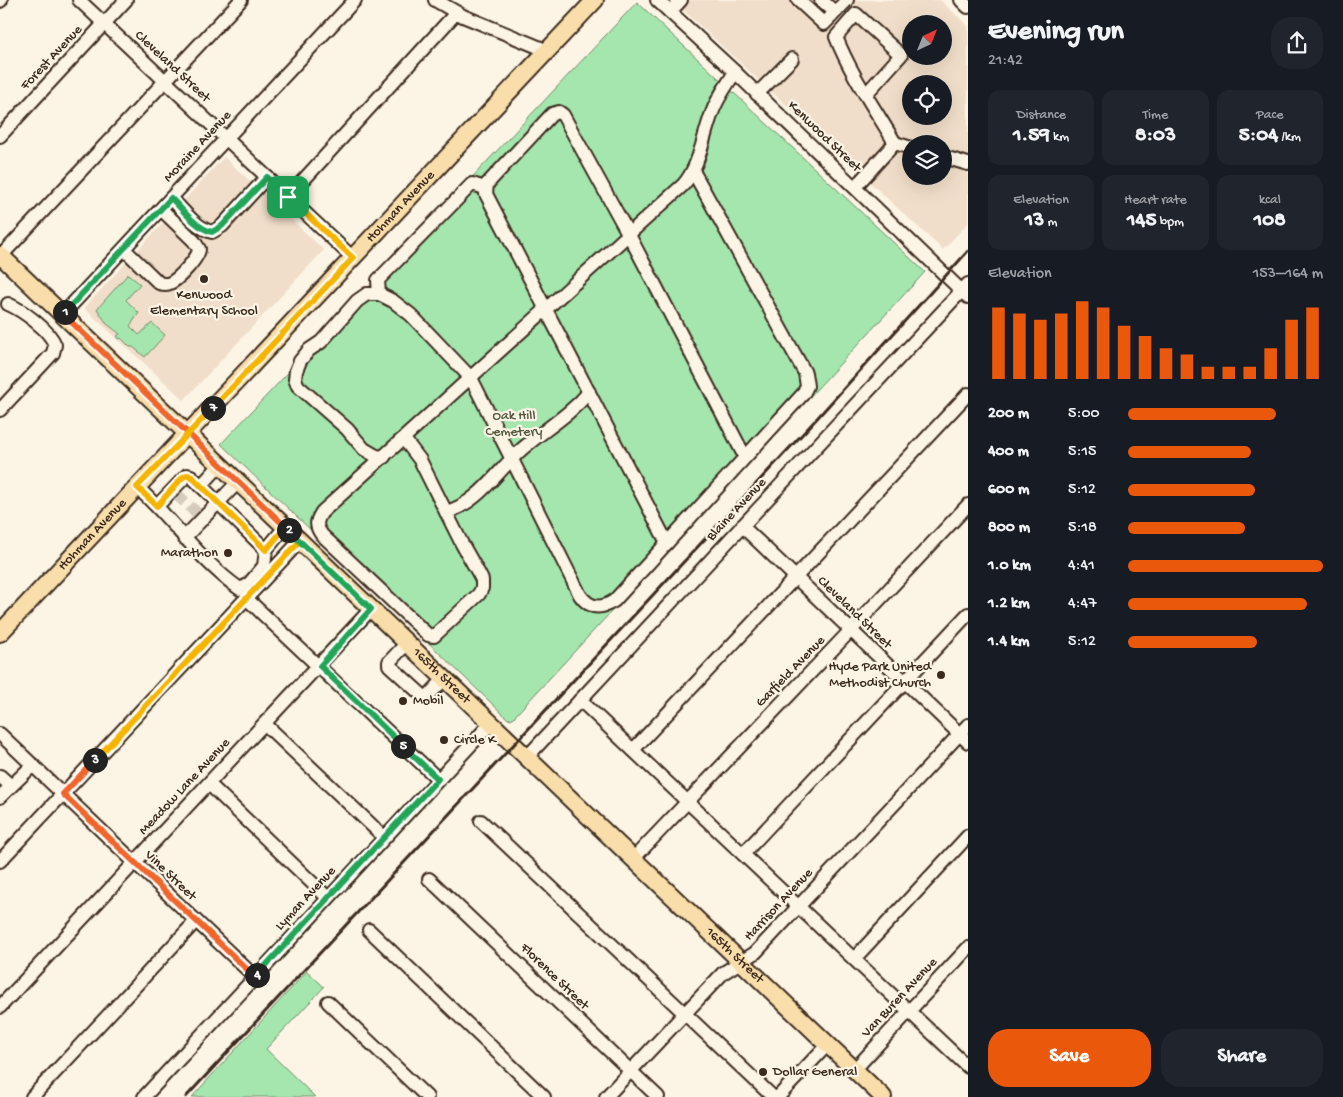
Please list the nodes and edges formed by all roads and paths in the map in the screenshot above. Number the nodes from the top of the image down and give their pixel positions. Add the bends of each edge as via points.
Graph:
1 (79, 0) edge
2 (126, 0) edge
3 (241, 0) edge
4 (355, 0) edge
5 (435, 0) edge
6 (595, 0) edge
7 (657, 0) edge
8 (682, 0) edge
9 (798, 0) edge
10 (821, 0) edge
11 (847, 0) edge
12 (961, 0) edge
13 (968, 7) edge
14 (670, 12) junction
15 (835, 12) junction
16 (456, 13) junction
17 (104, 24) junction
18 (548, 51) junction
19 (792, 59) dead end
20 (735, 72) junction
21 (165, 81) junction
22 (757, 94) junction
23 (866, 94) junction
24 (0, 136) edge
25 (226, 139) junction
26 (895, 143) junction
27 (902, 145) edge
28 (952, 159) edge
29 (968, 164) edge
30 (693, 171) junction
31 (267, 177) junction
32 (855, 187) junction
33 (485, 188) junction
34 (288, 197) junction
35 (171, 198) junction
36 (160, 209) junction
37 (629, 236) junction
38 (124, 249) junction
39 (0, 255) edge
40 (353, 258) junction
41 (966, 290) edge
42 (379, 294) junction
43 (3, 301) edge
44 (547, 309) junction
45 (63, 314) junction
46 (471, 378) junction
47 (590, 392) junction
48 (968, 394) edge
49 (0, 410) edge
50 (188, 434) junction
51 (404, 439) junction
52 (384, 457) junction
53 (745, 457) junction
54 (512, 459) junction
55 (220, 465) junction
56 (238, 482) junction
57 (201, 486) junction
58 (137, 487) junction
59 (219, 503) junction
60 (968, 504) edge
61 (157, 506) junction
62 (446, 512) junction
63 (742, 526) junction
64 (285, 527) junction
65 (184, 538) junction
66 (300, 541) junction
67 (667, 542) junction
68 (266, 550) junction
69 (795, 578) junction
70 (246, 598) junction
71 (371, 609) junction
72 (968, 614) edge
73 (851, 630) junction
74 (0, 633) edge
75 (407, 643) junction
76 (320, 666) junction
77 (444, 678) junction
78 (905, 682) junction
79 (580, 700) junction
80 (491, 723) junction
81 (265, 724) junction
82 (965, 734) edge
83 (2, 739) edge
84 (634, 750) junction
85 (527, 757) junction
86 (33, 765) junction
87 (0, 776) edge
88 (438, 779) junction
89 (209, 784) junction
90 (11, 786) junction
91 (63, 794) junction
92 (0, 797) edge
93 (688, 802) junction
94 (481, 821) dead end
95 (968, 836) edge
96 (384, 837) junction
97 (743, 854) junction
98 (633, 859) junction
99 (0, 860) edge
100 (135, 862) junction
101 (429, 879) dead end
102 (328, 898) junction
103 (799, 907) junction
104 (196, 921) junction
105 (369, 930) dead end
106 (968, 948) edge
107 (854, 959) junction
108 (741, 961) junction
109 (255, 977) junction
110 (328, 1002) dead end
111 (0, 1007) edge
112 (909, 1011) junction
113 (685, 1014) junction
114 (828, 1044) junction
115 (967, 1062) edge
116 (855, 1069) junction
117 (631, 1071) junction
118 (32, 1097) edge
119 (144, 1097) edge
120 (428, 1097) edge
121 (544, 1097) edge
122 (606, 1097) edge
123 (658, 1097) edge
124 (773, 1097) edge
125 (778, 1097) edge
126 (883, 1097) edge

1 - 17 street, Cleveland Street
2 - 17 street, Forest Avenue
3 - 21 street
4 - 25 street, Moraine Avenue
5 - 16 street
6 - 18 main road, Hohman Avenue
7 - 14 street, Kenwood Street
8 - 14 street
9 - 15 street via 824,24
10 - 15 street
11 - 15 street
12 - 13 street
14 - 20 street, Kenwood Street
16 - 18 street
16 - 34 street
17 - 21 street, Cleveland Street
17 - 24 street, Forest Avenue
18 - 40 main road, Hohman Avenue
19 - 22 street
20 - 22 street, Kenwood Street
20 - 30 street via 712,111
21 - 25 street, Cleveland Street
21 - 39 street
22 - 32 street, Kenwood Street
23 - 23 street via 836,37 856,14 901,55
23 - 26 street
25 - 31 street, Cleveland Street
25 - 35 street, Moraine Avenue
26 - 27 street
26 - 32 street
28 - 29 street
30 - 37 street via 678,190
30 - 53 street via 807,380 803,394
31 - 34 street, Cleveland Street
31 - 35 street via 222,226 212,232 200,226
32 - 41 street, Kenwood Street
33 - 37 street via 552,114 559,112
33 - 42 street via 472,184 378,280
33 - 44 street
34 - 40 street, Cleveland Street
35 - 36 street, Moraine Avenue
36 - 38 street, Moraine Avenue
36 - 38 street via 194,240 199,250 196,258 173,282 164,284
37 - 44 street
37 - 53 street
38 - 45 street, Moraine Avenue
39 - 45 main road, 165th Street
40 - 50 main road, Hohman Avenue
41 - 63 street, Blaine Avenue
42 - 46 street via 410,315
42 - 52 street via 367,294 357,301 300,361 295,379 298,386 347,429 364,449
43 - 49 street via 17,308 55,345 53,353
44 - 46 street
44 - 47 street
45 - 50 main road, 165th Street
46 - 51 street
46 - 54 street
47 - 54 street
47 - 67 street
48 - 69 street
50 - 55 main road, 165th Street
50 - 58 main road, Hohman Avenue
51 - 52 street
51 - 62 street via 420,460
52 - 62 street via 322,512 318,518 318,529 428,635 434,636 482,588 482,580
53 - 67 street
54 - 62 street via 465,504
54 - 67 street via 580,595 590,605 605,606 614,601
55 - 56 main road, 165th Street
55 - 57 street
56 - 59 street
56 - 64 main road, 165th Street
57 - 59 street
57 - 61 street via 187,475
58 - 61 street
58 - 74 main road, Hohman Avenue
59 - 65 street via 200,516
59 - 68 street
60 - 73 street, Garfield Avenue
61 - 65 street
63 - 69 street, Cleveland Street
63 - 79 street, Blaine Avenue
64 - 66 main road, 165th Street
64 - 68 street
65 - 68 street via 240,589 248,585 264,566
66 - 70 street
66 - 71 main road, 165th Street
69 - 73 street, Cleveland Street
69 - 84 street
70 - 76 street
70 - 91 street
71 - 75 main road, 165th Street
71 - 76 street, Meadow Lane Avenue
72 - 78 street
73 - 78 street, Cleveland Street
73 - 93 street, Garfield Avenue
75 - 77 main road, 165th Street
75 - 77 street via 389,665 423,696 428,696
76 - 81 street, Meadow Lane Avenue
76 - 88 street
77 - 80 main road, 165th Street
78 - 82 street, Cleveland Street
78 - 97 street
79 - 84 street
79 - 85 street, Blaine Avenue
80 - 85 main road, 165th Street
80 - 88 street, Lyman Avenue
81 - 89 street, Meadow Lane Avenue
81 - 96 street
82 - 103 street, Harrison Avenue
83 - 86 street, Vine Street
84 - 93 street
85 - 98 main road, 165th Street
86 - 90 street
86 - 91 street, Vine Street
87 - 90 street
88 - 96 street, Lyman Avenue
89 - 100 street, Meadow Lane Avenue
89 - 102 street
90 - 92 street
91 - 99 street
91 - 100 street, Vine Street
93 - 97 street
93 - 98 street, Garfield Avenue
94 - 113 street
95 - 107 street
96 - 102 street, Lyman Avenue
97 - 103 street
98 - 108 main road, 165th Street
100 - 104 street, Vine Street
100 - 111 street, Meadow Lane Avenue
101 - 117 street, Florence Street
102 - 109 street, Lyman Avenue
103 - 107 street
103 - 108 street, Harrison Avenue via 756,953
104 - 109 street, Vine Street
104 - 118 street
105 - 121 street
106 - 112 street, Van Buren Avenue
107 - 112 street
108 - 113 street, Harrison Avenue via 723,973
108 - 114 main road, 165th Street
109 - 119 street, Lyman Avenue
110 - 120 street
112 - 115 street
112 - 116 street, Van Buren Avenue
113 - 117 street, Harrison Avenue
113 - 124 street
114 - 116 main road, 165th Street
114 - 125 street
116 - 126 main road, 165th Street
117 - 122 street, Harrison Avenue
117 - 123 street, Florence Street

